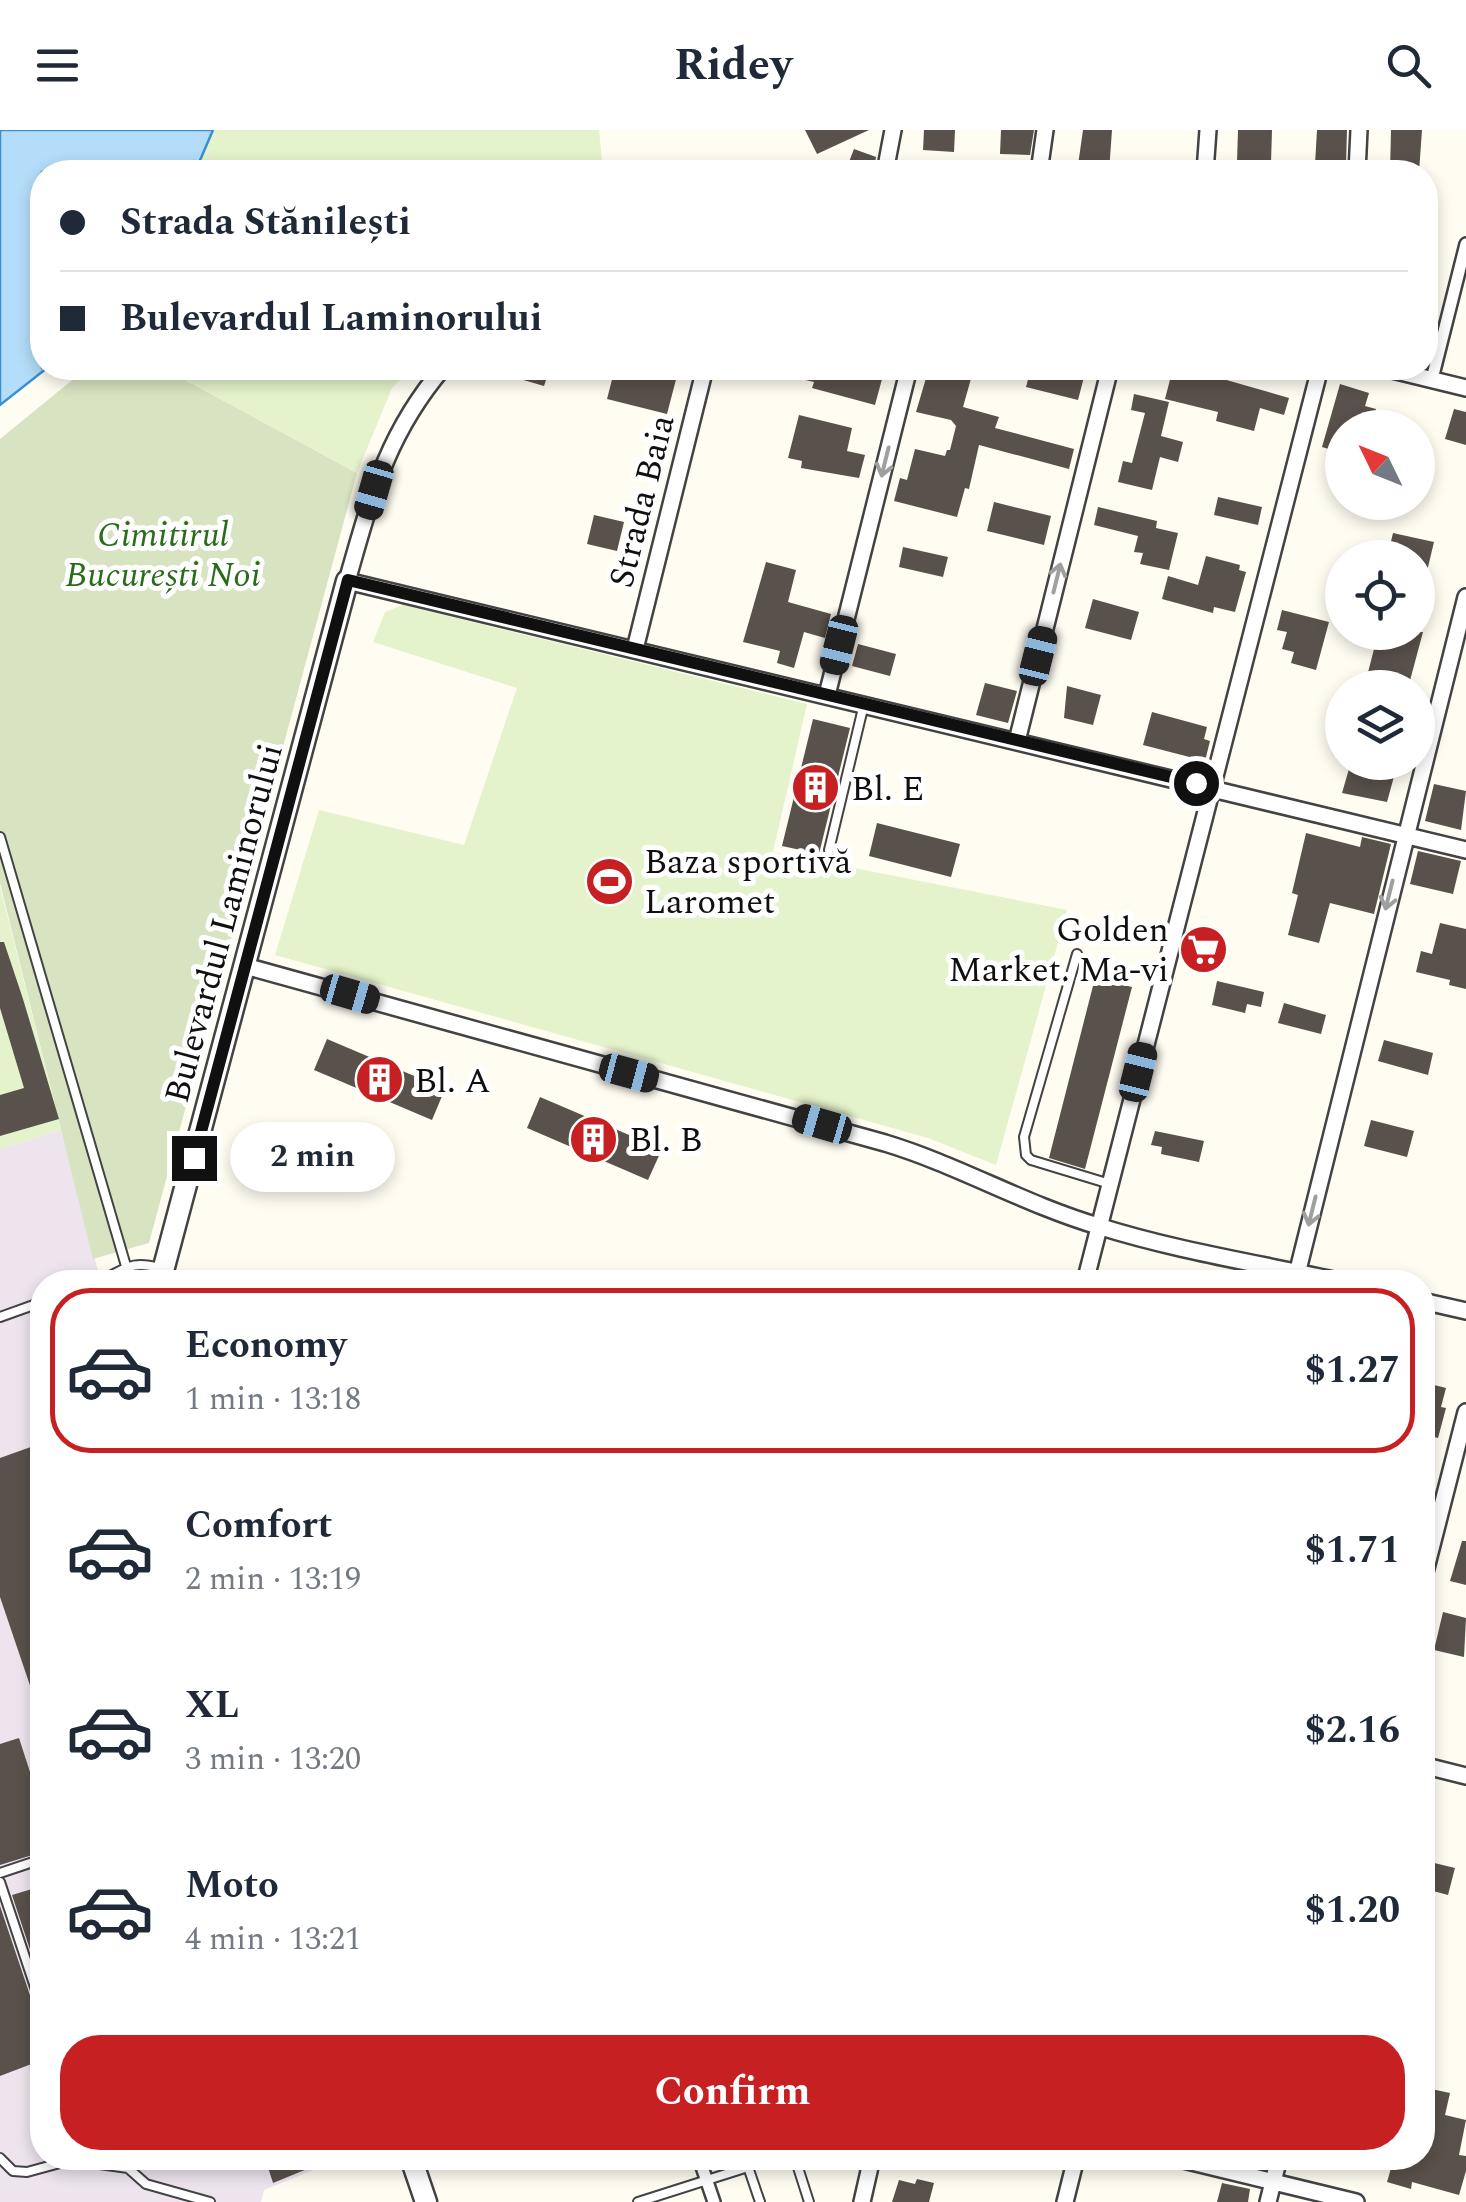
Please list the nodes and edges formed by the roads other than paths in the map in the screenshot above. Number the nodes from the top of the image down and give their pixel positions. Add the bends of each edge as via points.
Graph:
1 (893, 130) edge
2 (1044, 130) edge
3 (1208, 130) edge
4 (1360, 130) edge
5 (887, 160) edge
6 (1040, 160) edge
7 (1206, 160) edge
8 (1358, 160) edge
9 (1466, 244) edge
10 (1438, 355) edge
11 (433, 380) edge
12 (701, 380) edge
13 (906, 380) edge
14 (1107, 380) edge
15 (1317, 380) edge
16 (1436, 380) edge
17 (1466, 388) edge
18 (348, 580) junction
19 (1466, 597) edge
20 (635, 649) junction
21 (826, 695) junction
22 (864, 704) junction
23 (1017, 741) junction
24 (1211, 786) junction
25 (1404, 835) junction
26 (0, 838) edge
27 (829, 850) dead end
28 (1466, 850) edge
29 (1077, 954) dead end
30 (245, 966) junction
31 (1110, 1184) junction
32 (1099, 1227) junction
33 (126, 1266) junction
34 (124, 1270) edge
35 (152, 1270) edge
36 (164, 1270) edge
37 (1088, 1270) edge
38 (1268, 1270) edge
39 (1298, 1270) edge
40 (1435, 1304) edge
41 (30, 1306) edge
42 (1466, 1311) edge
43 (0, 1317) edge
44 (1466, 1412) edge
45 (1435, 1533) edge
46 (1435, 1768) edge
47 (1466, 1776) edge
48 (30, 1862) edge
49 (0, 1872) edge
50 (0, 1882) edge
51 (30, 1972) edge
52 (0, 2158) edge
53 (34, 2170) edge
54 (130, 2170) edge
55 (415, 2170) edge
56 (703, 2170) edge
57 (729, 2170) edge
58 (750, 2170) edge
59 (798, 2170) edge
60 (869, 2170) edge
61 (1073, 2170) edge
62 (1226, 2170) edge
63 (1276, 2170) edge
64 (706, 2180) junction
65 (1273, 2181) junction
66 (210, 2202) edge
67 (426, 2202) edge
68 (638, 2202) edge
69 (714, 2202) edge
70 (760, 2202) edge
71 (809, 2202) edge
72 (862, 2202) edge
73 (1065, 2202) edge
74 (1268, 2202) edge
75 (1356, 2202) edge

1 - 5 street
2 - 6 street
3 - 7 street
4 - 8 street
9 - 10 street
11 - 18 street via 393,440
12 - 20 street, Strada Baia
13 -> 21 street
23 -> 14 street
15 - 24 street
16 - 17 street
18 - 20 street
18 - 30 street, Bulevardul Laminorului
19 - 25 street
20 - 21 street
21 - 22 street
22 - 23 street
22 - 27 lane
23 - 24 street
24 - 25 street
24 - 31 street
25 - 28 street
25 -> 39 street
26 - 33 lane
29 - 31 lane via 1024,1146 1031,1160
30 - 32 street via 922,1154
30 - 36 street, Bulevardul Laminorului
31 - 32 street
32 - 37 street
32 - 38 street
33 - 34 lane
33 - 35 lane via 138,1262
40 - 42 street
41 - 43 lane
44 - 45 street
46 - 47 street
48 - 49 lane
50 - 51 lane
52 - 53 lane via 13,2171
54 - 66 lane via 146,2184
55 - 67 street
56 - 64 street
57 - 64 lane
58 - 70 lane
59 - 71 lane
60 - 72 street
61 - 73 street
62 - 65 street
63 - 65 street
64 - 68 lane
64 - 69 street
65 - 74 street
65 - 75 street

